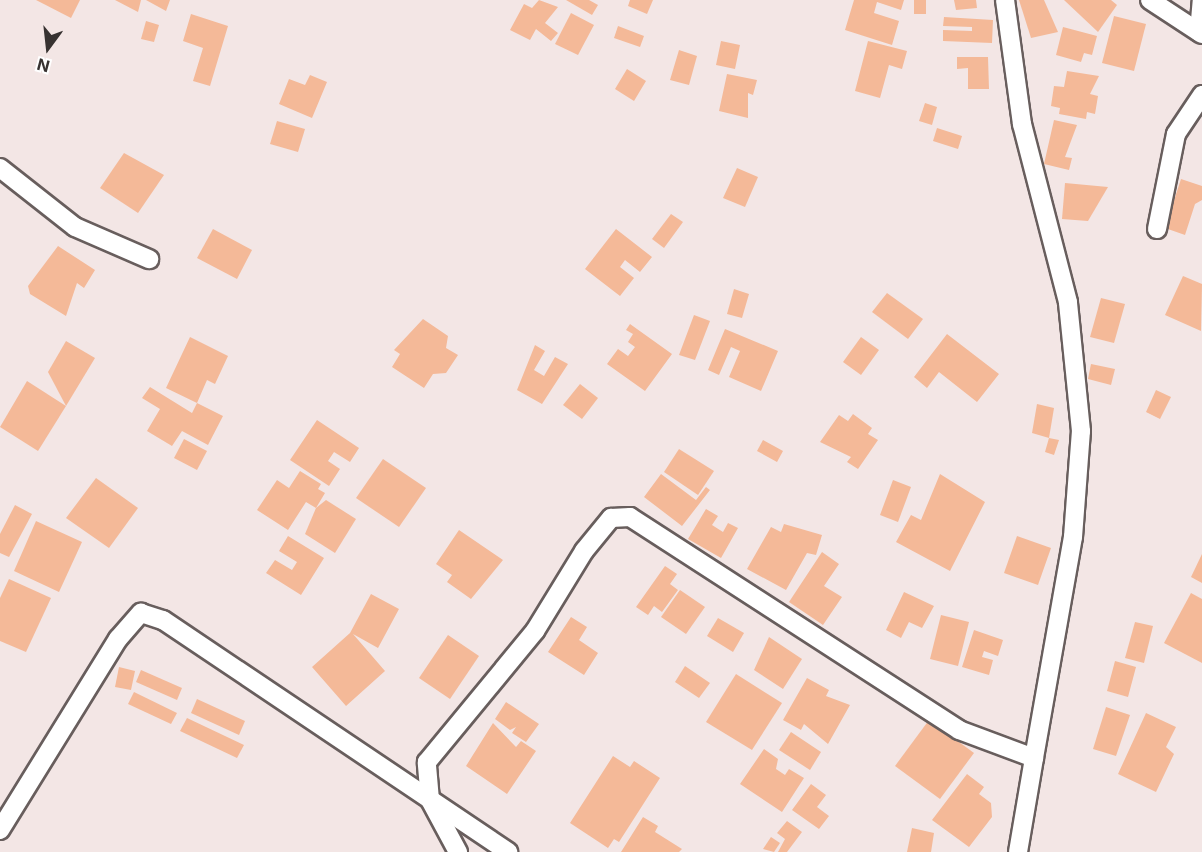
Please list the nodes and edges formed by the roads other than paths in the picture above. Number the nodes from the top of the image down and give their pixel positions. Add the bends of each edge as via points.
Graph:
1 (1005, 0) edge
2 (1150, 0) edge
3 (1202, 0) edge
4 (1200, 33) edge
5 (1202, 95) edge
6 (0, 168) edge
7 (1157, 229) dead end
8 (149, 259) dead end
9 (1034, 758) junction
10 (430, 800) junction
11 (0, 830) edge
12 (458, 852) edge
13 (508, 852) edge
14 (1018, 852) edge

1 - 9 street via 1022,124 1068,302 1081,431 1073,537
2 - 4 street
3 - 4 street
5 - 7 street via 1176,134
6 - 8 street via 75,226
9 - 10 street via 959,730 630,517 611,518 584,551 535,631 427,762
9 - 14 street
10 - 11 street via 163,620 141,614 117,639
10 - 12 street
10 - 13 street

